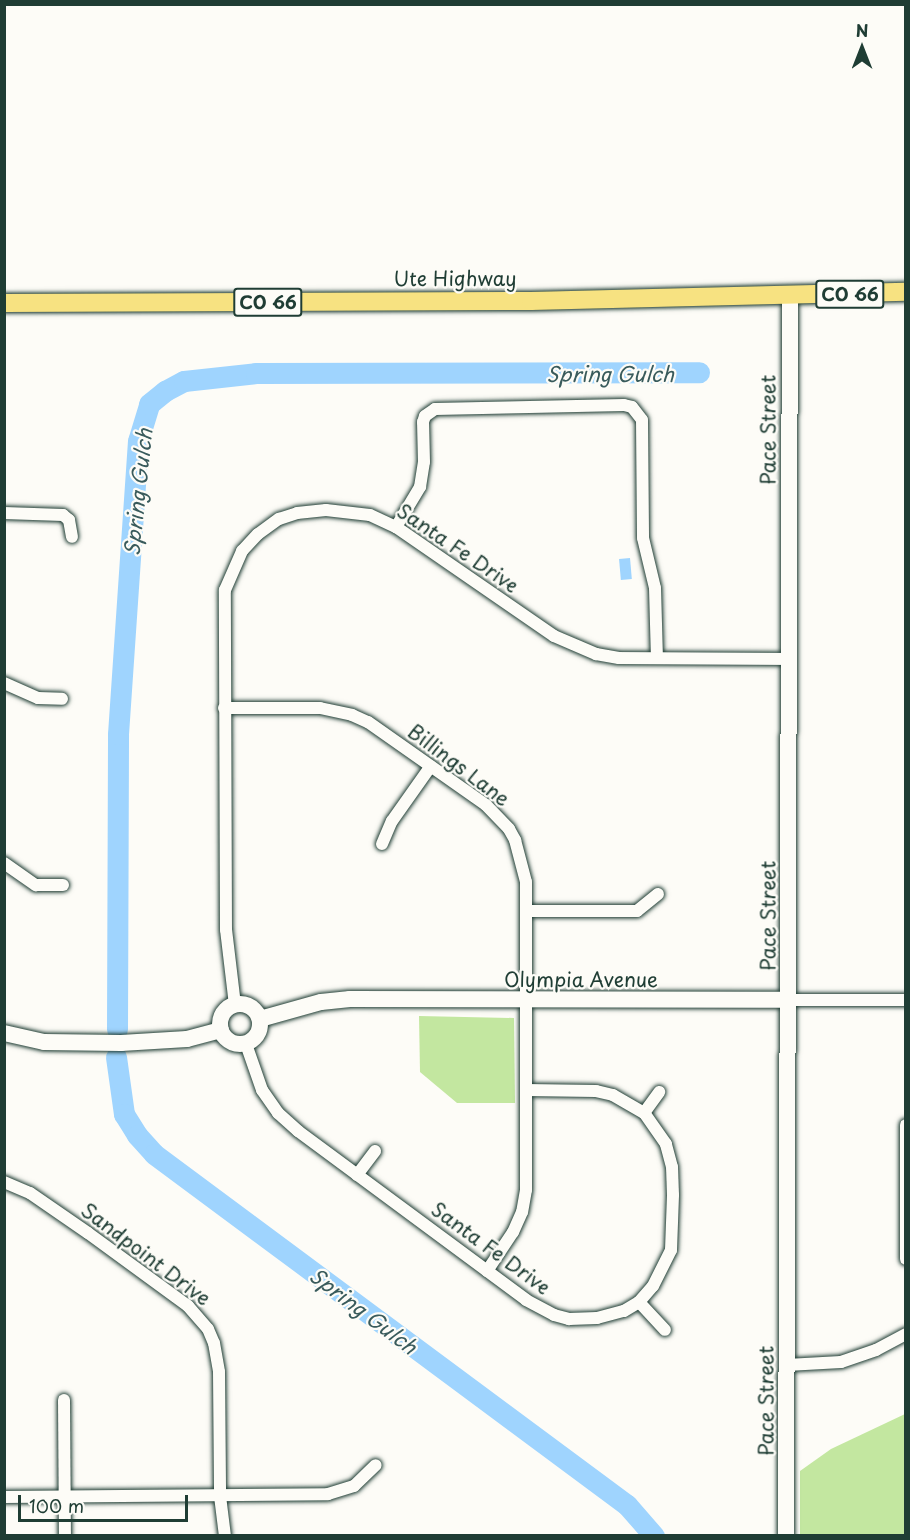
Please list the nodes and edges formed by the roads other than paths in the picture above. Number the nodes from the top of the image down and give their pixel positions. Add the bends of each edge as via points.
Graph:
1 (906, 292) edge
2 (790, 296) junction
3 (4, 303) edge
4 (4, 513) edge
5 (396, 527) junction
6 (72, 537) dead end
7 (657, 658) junction
8 (789, 659) junction
9 (4, 683) edge
10 (62, 699) dead end
11 (224, 708) junction
12 (431, 766) junction
13 (382, 844) dead end
14 (4, 863) edge
15 (63, 885) dead end
16 (658, 894) dead end
17 (526, 910) junction
18 (525, 999) junction
19 (789, 1000) junction
20 (906, 1000) edge
21 (235, 1005) junction
22 (260, 1020) junction
23 (221, 1030) junction
24 (4, 1033) edge
25 (246, 1044) junction
26 (526, 1090) junction
27 (659, 1092) dead end
28 (644, 1113) junction
29 (906, 1125) edge
30 (375, 1151) dead end
31 (357, 1175) junction
32 (4, 1182) edge
33 (906, 1259) edge
34 (487, 1271) junction
35 (639, 1302) junction
36 (665, 1330) dead end
37 (906, 1334) edge
38 (787, 1365) junction
39 (64, 1400) dead end
40 (376, 1465) dead end
41 (220, 1496) junction
42 (4, 1497) edge
43 (65, 1497) junction
44 (65, 1536) edge
45 (225, 1536) edge
46 (786, 1536) edge

1 - 2 main road, Ute Highway / CO 66
2 - 3 main road, Ute Highway / CO 66
2 - 8 main road, Pace Street
4 - 6 street via 63,515 69,520
5 - 7 street, Santa Fe Drive via 570,645 619,658
5 - 7 street via 420,487 423,422 435,409 632,407 642,420 643,538 655,588
5 - 11 street, Santa Fe Drive via 370,515 326,510 279,519 258,534 242,551 225,590
7 - 8 street, Santa Fe Drive
8 - 19 main road, Pace Street
9 - 10 street via 38,698
11 - 12 street, Billings Lane via 320,708 352,715
11 - 21 street, Santa Fe Drive via 226,930
12 - 13 street via 392,821
12 - 17 street, Billings Lane via 486,805 509,829 523,861
14 - 15 street via 36,885
16 - 17 street via 637,911
17 - 18 street, Billings Lane
18 - 19 main road, Olympia Avenue
18 - 22 main road, Olympia Avenue via 336,1000
18 - 26 street, Billings Lane
19 - 20 street, Olympia Avenue
19 - 38 main road, Pace Street
21 - 22 main road via 252,1009
21 - 23 main road via 223,1013
22 - 25 main road via 259,1032
23 - 24 main road via 187,1039 121,1043 44,1042
23 - 25 main road via 228,1041
25 - 31 street, Santa Fe Drive via 262,1090 278,1113
26 - 28 street via 604,1092
26 - 34 street, Billings Lane via 526,1190 522,1212
27 - 28 street
28 - 35 street via 661,1134 669,1156 674,1210 671,1250
29 - 33 street
30 - 31 street
31 - 34 street, Santa Fe Drive
32 - 41 street, Sandpoint Drive via 30,1193 88,1233 188,1306 208,1329 219,1372
34 - 35 street, Santa Fe Drive via 539,1308 568,1319 608,1316
35 - 36 street
37 - 38 street via 842,1362
38 - 46 main road, Pace Street
39 - 43 street
40 - 41 street via 354,1486 338,1493
41 - 43 street
41 - 45 street, Sandpoint Drive
42 - 43 street
43 - 44 street

